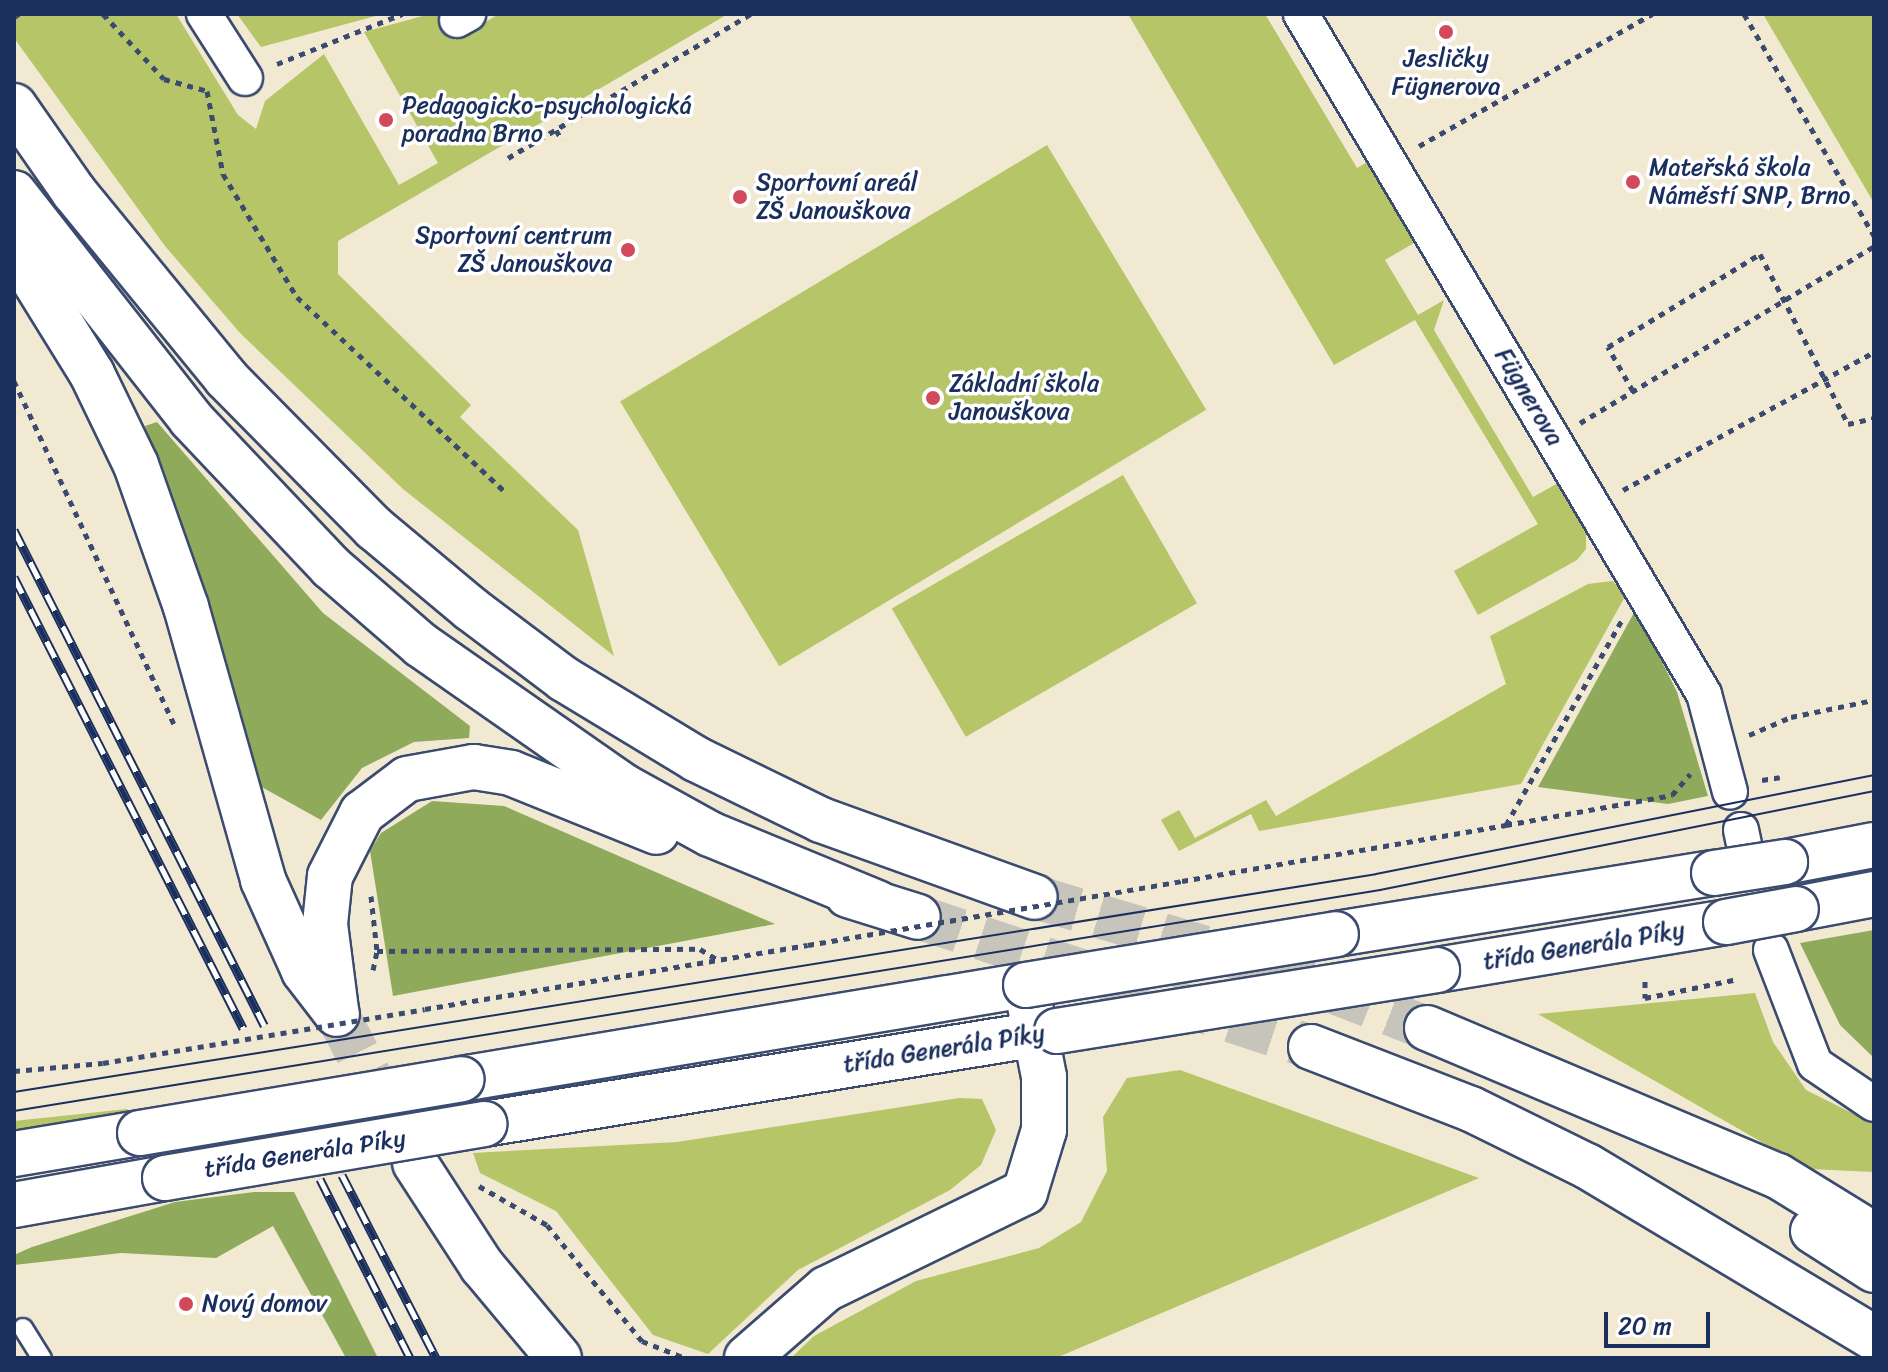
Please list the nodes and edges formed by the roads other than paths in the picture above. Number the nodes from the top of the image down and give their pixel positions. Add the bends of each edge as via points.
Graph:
1 (204, 14) edge
2 (1301, 14) edge
3 (245, 78) road end
4 (14, 106) edge
5 (14, 193) edge
6 (14, 248) edge
7 (1742, 787) road end
8 (1874, 845) edge
9 (1874, 894) edge
10 (1035, 897) tunnel mouth
11 (877, 903) junction
12 (918, 917) tunnel mouth
13 (1771, 950) dead end
14 (1039, 1018) junction
15 (1427, 1028) tunnel mouth
16 (1311, 1047) tunnel mouth
17 (1874, 1104) edge
18 (1611, 1112) junction
19 (14, 1154) edge
20 (415, 1163) tunnel mouth
21 (14, 1205) edge
22 (1874, 1235) edge
23 (1874, 1270) edge
24 (23, 1328) dead end
25 (1874, 1338) edge
26 (42, 1358) edge
27 (559, 1358) edge
28 (747, 1358) edge

1 - 3 street
2 - 7 street, Fügnerova via 1704,694
4 - 10 main road via 83,204 226,378 374,528 471,609 564,679 696,759 821,820
5 - 11 main road via 191,419 331,567 421,645 623,786 710,834
6 - 11 main road via 85,362 136,465 186,607 263,880 304,971 337,1014 325,898 338,856 362,813 385,793 431,770 474,767 511,773 711,853
8 - 14 main road, třída Generála Píky, bridge via 1785,862 1733,849 1336,934
9 - 14 main road, třída Generála Píky, bridge via 1437,970
11 - 12 main road
13 - 17 street via 1815,1064
14 - 19 main road, třída Generála Píky, bridge via 953,997
14 - 21 main road, třída Generála Píky, bridge via 484,1124
14 - 28 main road via 1043,1151 1025,1192 826,1289
15 - 18 main road
16 - 25 main road via 1471,1109 1587,1166
18 - 22 main road via 1778,1176
18 - 23 main road
20 - 27 main road via 482,1266
24 - 26 lane

